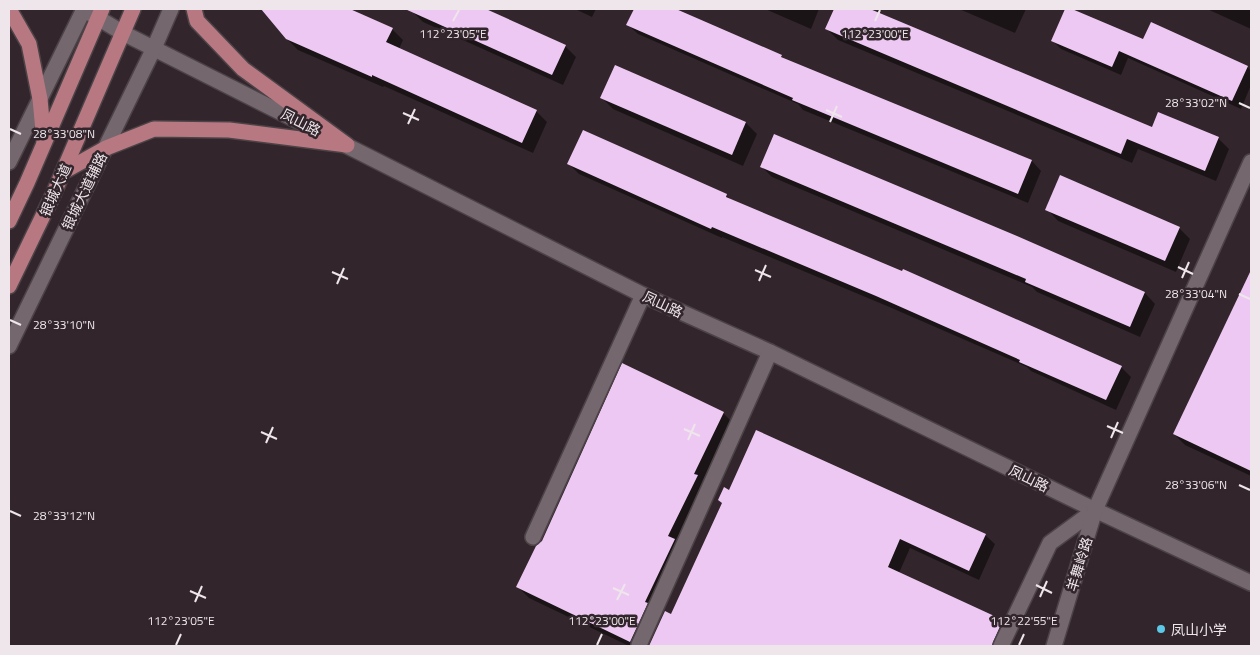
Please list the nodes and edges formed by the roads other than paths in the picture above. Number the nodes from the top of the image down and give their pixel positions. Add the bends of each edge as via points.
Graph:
1 (9, 9) edge
2 (84, 9) edge
3 (133, 9) edge
4 (171, 9) edge
5 (194, 9) edge
6 (100, 13) edge
7 (123, 33) junction
8 (154, 48) junction
9 (40, 99) junction
10 (44, 143) junction
11 (347, 145) junction
12 (106, 148) junction
13 (9, 162) edge
14 (1251, 162) edge
15 (63, 172) junction
16 (9, 221) edge
17 (9, 286) edge
18 (643, 295) junction
19 (9, 346) edge
20 (770, 352) junction
21 (1095, 510) junction
22 (534, 537) dead end
23 (1251, 582) edge
24 (639, 645) dead end
25 (1001, 646) edge
26 (1054, 646) edge

1 - 9 main road via 29,44
2 - 6 street, 凤山路
2 - 9 street
3 - 7 main road, 银城大道
4 - 8 street, 银城大道辅路
5 - 11 main road via 197,20 243,69
6 - 7 street, 凤山路
6 - 10 main road, 银城大道
7 - 8 street, 凤山路
7 - 15 main road, 银城大道
8 - 11 street, 凤山路
8 - 12 street, 银城大道辅路
9 - 10 main road
9 - 13 street
10 - 16 main road, 银城大道
11 - 12 main road via 229,130 154,129
11 - 18 street, 凤山路
12 - 15 main road
12 - 19 street, 银城大道辅路
14 - 21 street, 羊舞岭路
15 - 17 main road, 银城大道
18 - 20 street, 凤山路
18 - 22 street
20 - 21 street, 凤山路
20 - 24 street
21 - 23 street, 凤山路
21 - 25 street via 1050,543
21 - 26 street, 羊舞岭路

